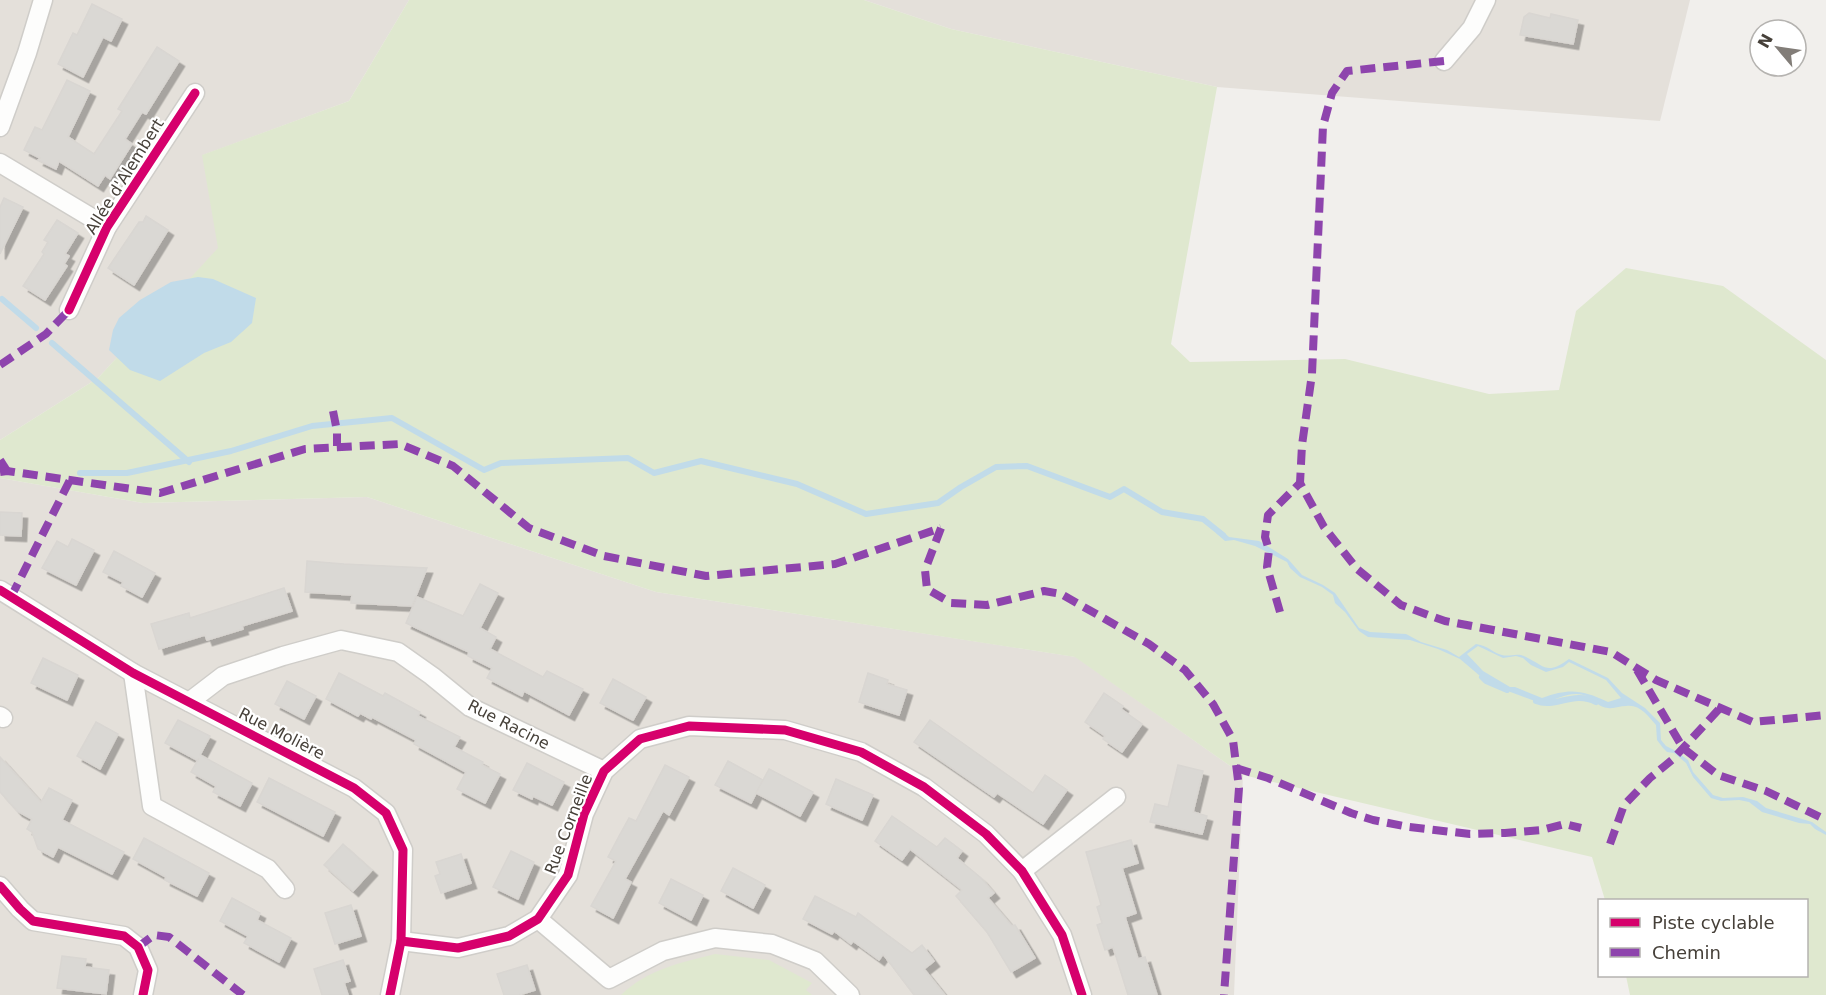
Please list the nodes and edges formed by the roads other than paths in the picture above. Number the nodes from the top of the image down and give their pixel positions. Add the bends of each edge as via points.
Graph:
1 (43, 0) edge
2 (1486, 0) edge
3 (1444, 61) dead end
4 (195, 93) dead end
5 (0, 127) edge
6 (0, 163) edge
7 (107, 227) junction
8 (69, 310) dead end
9 (0, 590) edge
10 (133, 673) junction
11 (189, 702) junction
12 (604, 771) junction
13 (1116, 797) dead end
14 (1022, 871) junction
15 (0, 886) edge
16 (285, 889) dead end
17 (538, 919) junction
18 (401, 941) junction
19 (605, 987) edge
20 (143, 995) edge
21 (390, 995) edge
22 (850, 995) edge
23 (1082, 995) edge

1 - 5 street
2 - 3 street via 1472,28
4 - 7 street, Allée d'Alembert
6 - 7 street, Allée d'Alembert
7 - 8 street, Allée d'Alembert
9 - 10 street, Rue Molière
10 - 11 street, Rue Molière
10 - 16 street via 152,806 268,869
11 - 12 street, Rue Racine via 223,676 340,640 398,652 470,707
11 - 18 street, Rue Molière via 354,788 387,813 403,850
12 - 14 street, Rue Corneille via 640,739 688,726 785,730 861,752 924,787 986,834
12 - 17 street, Rue Corneille via 584,814 568,874
13 - 14 street
14 - 23 street, Rue Corneille via 1062,936
15 - 20 street via 33,921 124,936 138,947 148,970
17 - 18 street, Rue Corneille via 510,936 458,948
17 - 19 street
18 - 21 street, Rue Molière
19 - 22 street via 663,951 715,938 772,944 815,961

